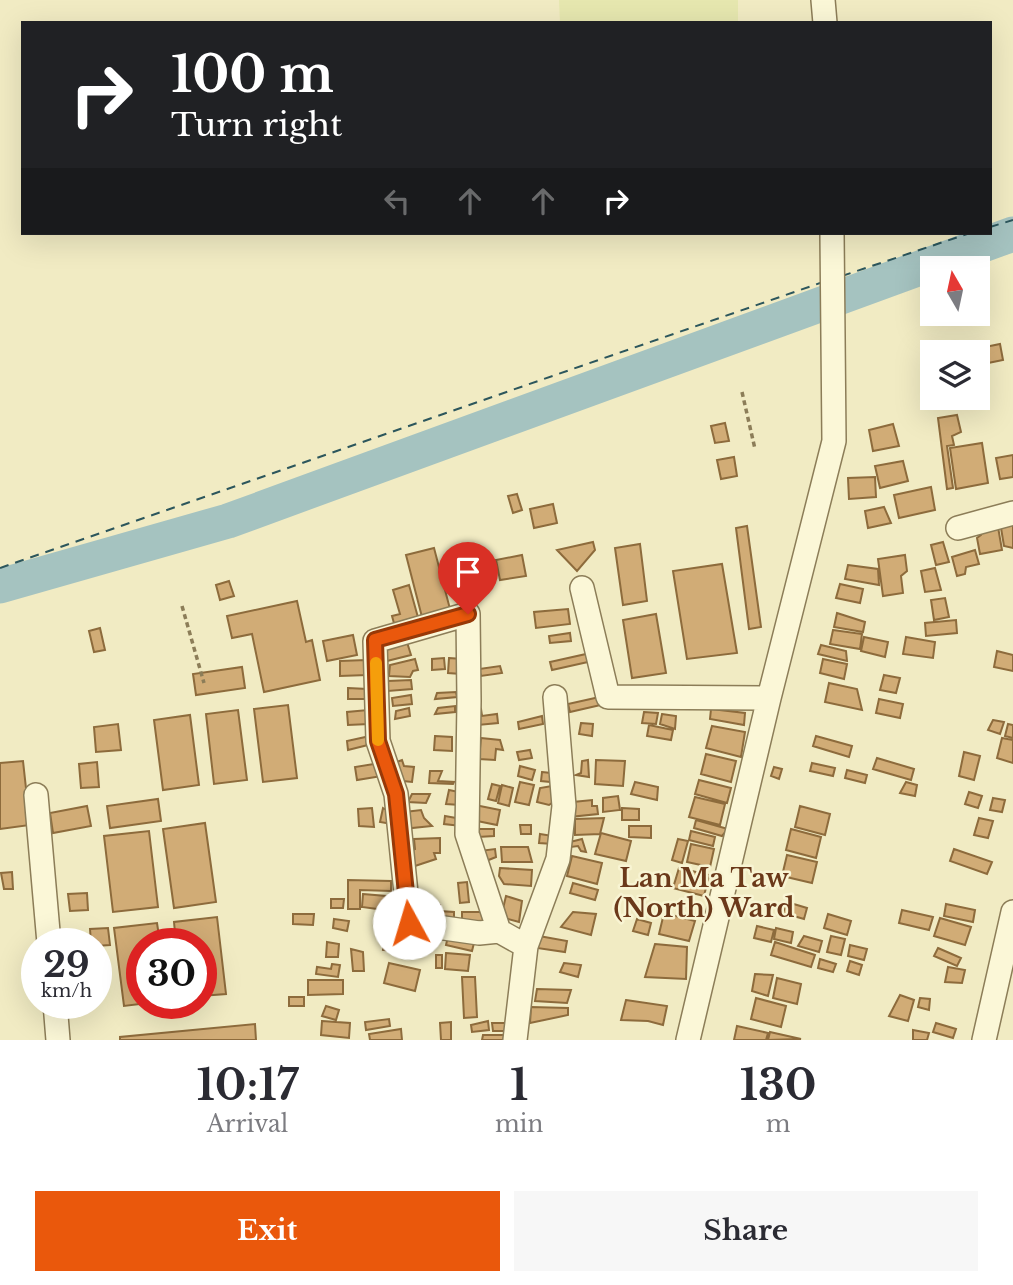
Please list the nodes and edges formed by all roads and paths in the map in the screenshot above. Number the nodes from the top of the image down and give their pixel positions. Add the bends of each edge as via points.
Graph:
1 (823, 0) edge
2 (825, 21) edge
3 (832, 235) edge
4 (741, 392) dead end
5 (755, 449) dead end
6 (1013, 513) edge
7 (958, 528) dead end
8 (582, 588) dead end
9 (182, 606) dead end
10 (204, 683) dead end
11 (555, 697) dead end
12 (769, 698) junction
13 (36, 795) dead end
14 (1013, 912) edge
15 (48, 928) edge
16 (499, 931) junction
17 (526, 946) junction
18 (56, 1019) edge
19 (58, 1040) edge
20 (515, 1040) edge
21 (688, 1040) edge
22 (984, 1040) edge

1 - 2 street
3 - 12 street via 834,441
4 - 5 path
6 - 7 street
8 - 12 street via 608,697
9 - 10 path
11 - 17 street via 564,806 560,846
12 - 21 street
13 - 15 street
14 - 22 street
16 - 16 street via 480,933 409,923 396,794 378,741 375,640 468,614 467,834
16 - 17 street
17 - 20 street
18 - 19 street

